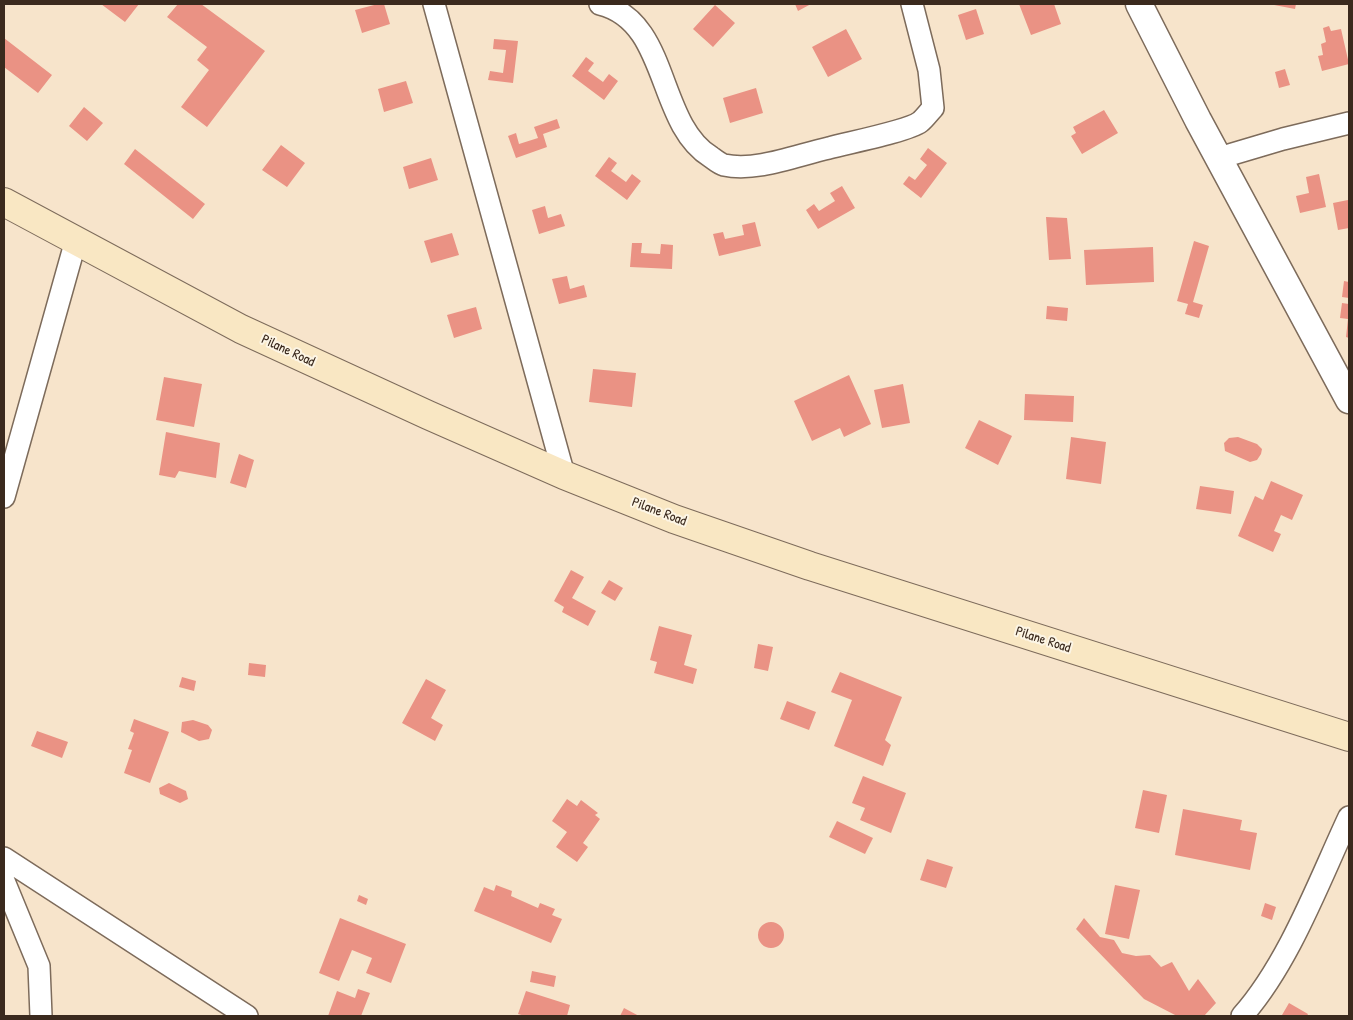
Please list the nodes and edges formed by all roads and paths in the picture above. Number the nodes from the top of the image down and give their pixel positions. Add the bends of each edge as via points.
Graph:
1 (434, 4) edge
2 (600, 4) edge
3 (912, 4) edge
4 (1139, 4) edge
5 (1349, 123) edge
6 (1219, 158) junction
7 (4, 202) edge
8 (76, 240) junction
9 (1349, 400) edge
10 (564, 474) junction
11 (4, 497) edge
12 (1349, 737) edge
13 (1349, 817) edge
14 (4, 858) edge
15 (4, 881) edge
16 (41, 1016) edge
17 (247, 1016) edge
18 (1242, 1016) edge

1 - 10 street
2 - 3 street via 623,12 635,24 657,63 683,126 697,148 723,164 752,166 919,123 933,108 933,90
4 - 6 street
5 - 6 street
6 - 9 street
7 - 8 main road, Pilane Road
8 - 10 main road, Pilane Road via 241,329
8 - 11 street
10 - 12 main road, Pilane Road via 674,519 810,566
13 - 18 street via 1289,944 1270,978
14 - 17 street
15 - 16 street via 39,966

